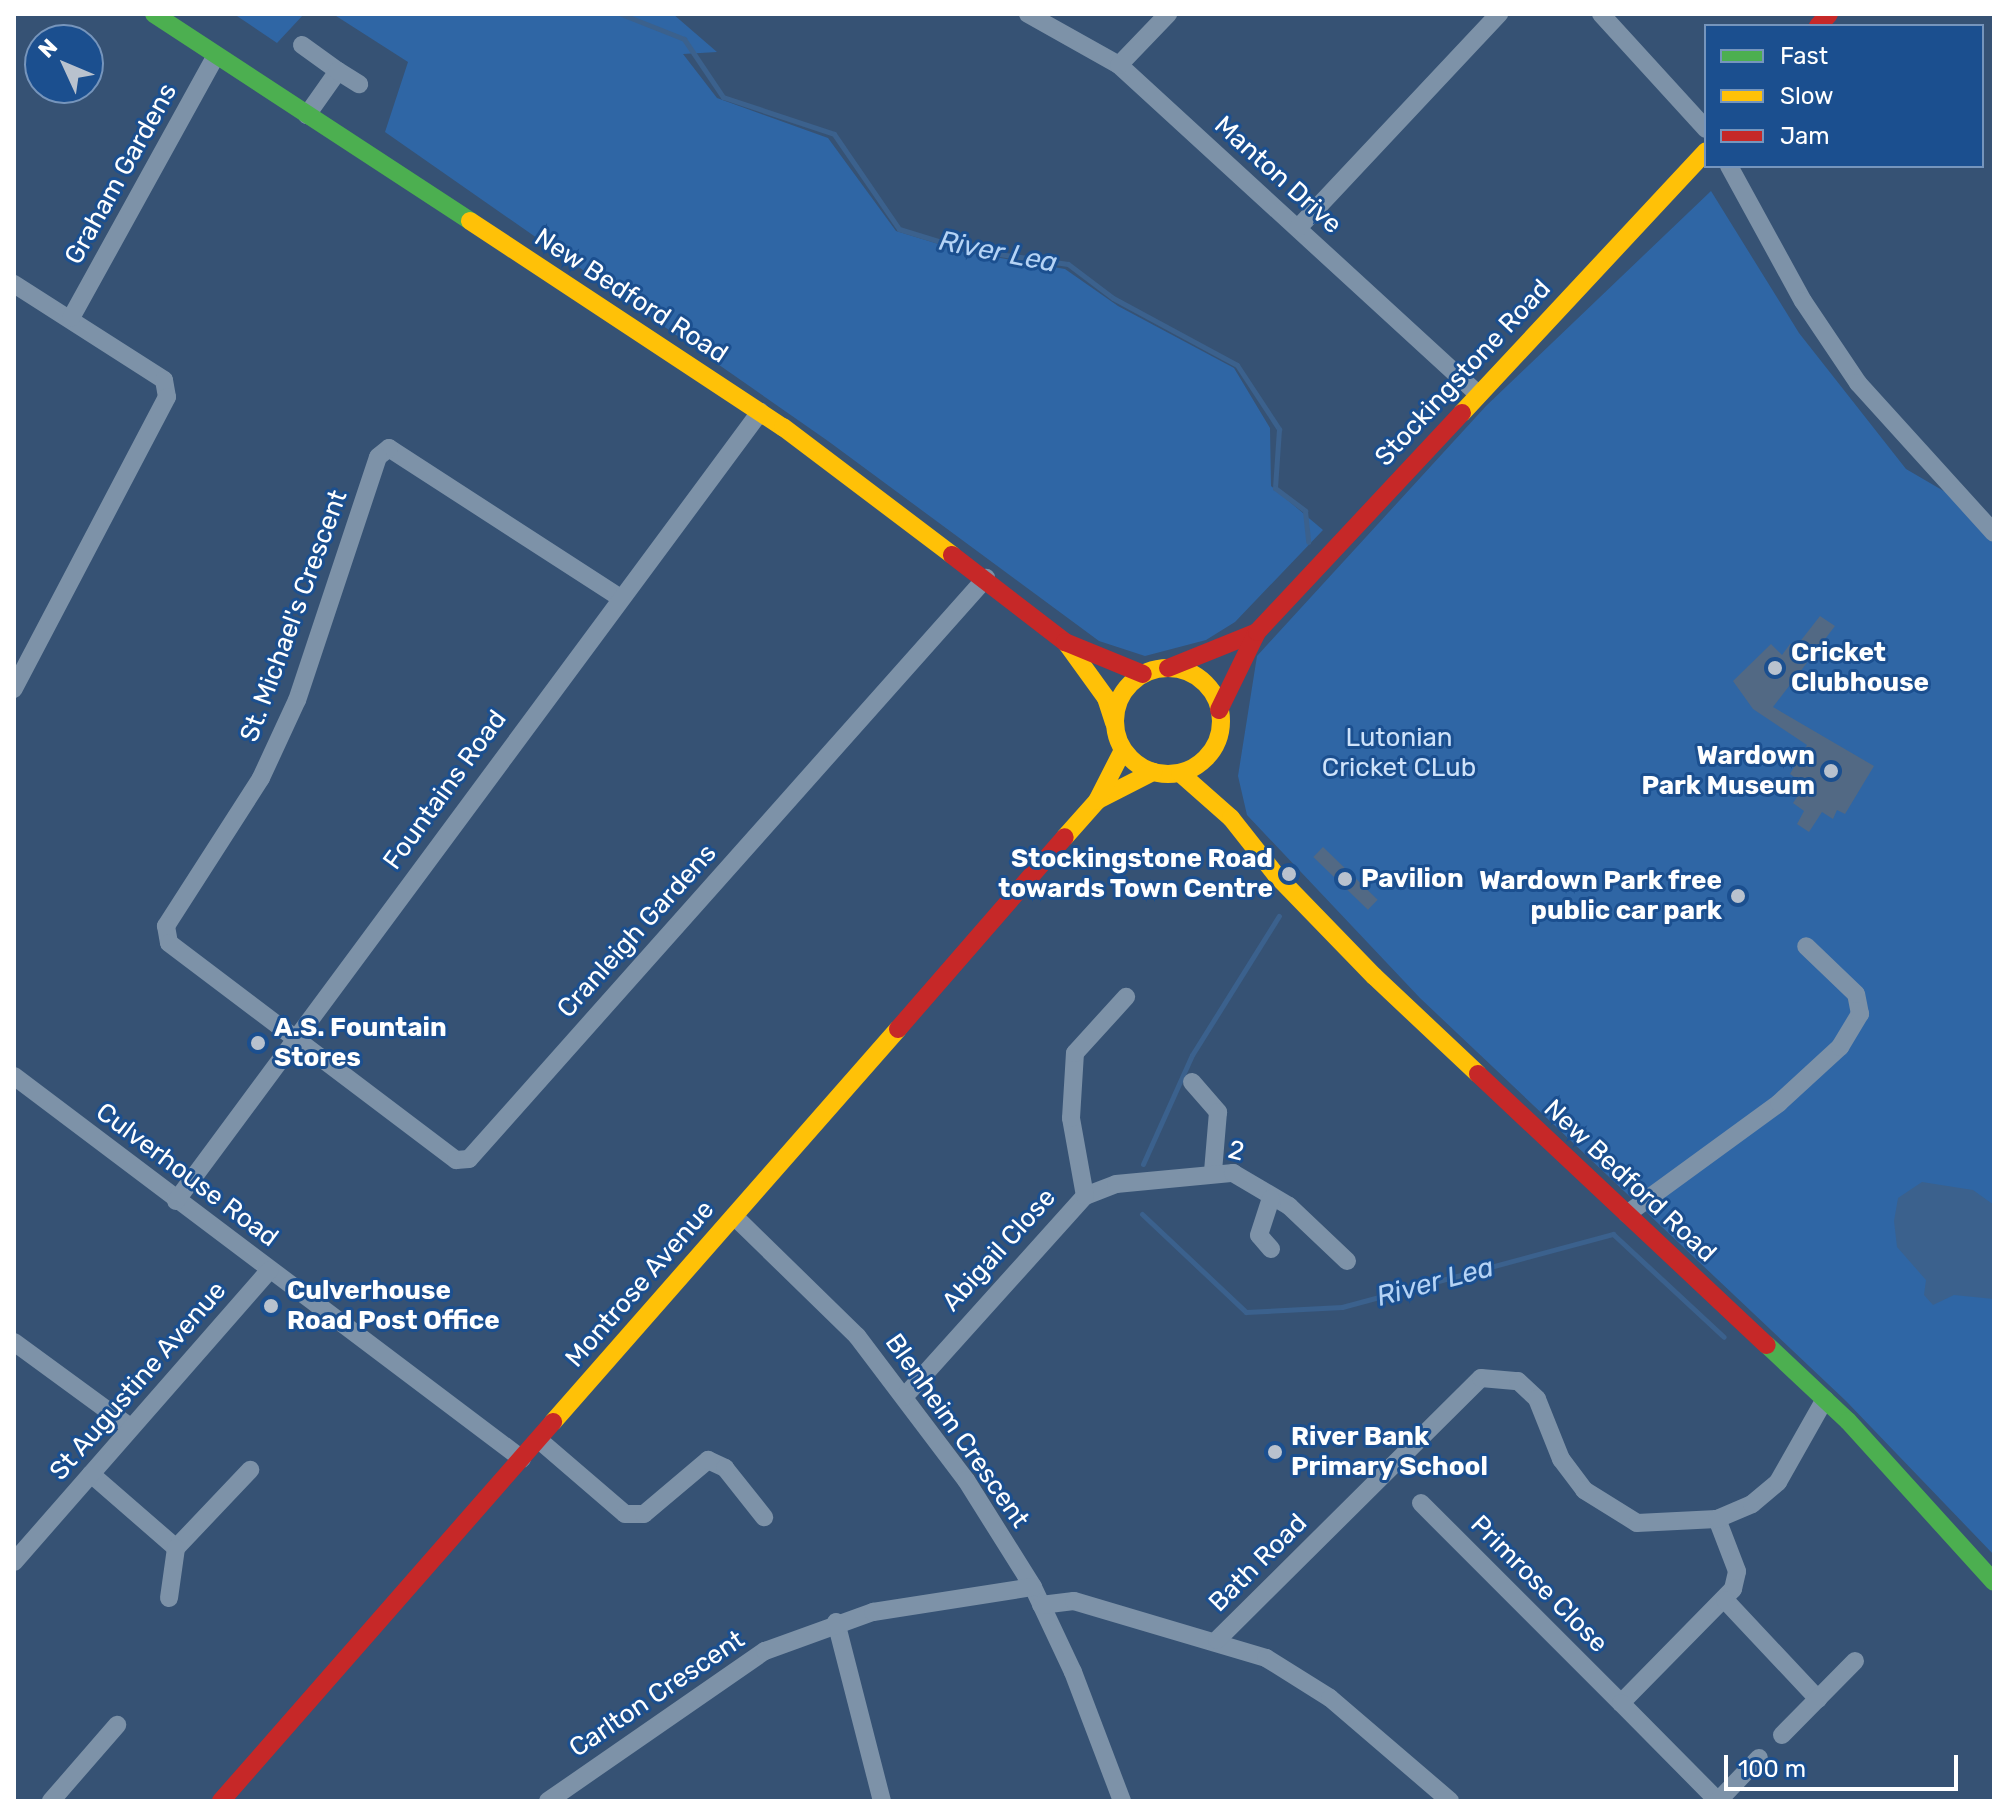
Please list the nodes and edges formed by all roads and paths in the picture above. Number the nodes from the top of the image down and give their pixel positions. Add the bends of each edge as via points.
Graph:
1 (154, 14) edge
2 (1028, 14) edge
3 (1168, 14) edge
4 (1499, 14) edge
5 (1601, 14) edge
6 (302, 45) dead end
7 (216, 55) junction
8 (1119, 65) junction
9 (338, 71) junction
10 (359, 84) dead end
11 (307, 115) junction
12 (1704, 127) edge
13 (1704, 153) edge
14 (1730, 168) edge
15 (1298, 228) junction
16 (14, 284) edge
17 (71, 318) junction
18 (1478, 394) junction
19 (760, 412) junction
20 (1994, 533) edge
21 (986, 578) junction
22 (619, 597) junction
23 (1257, 632) junction
24 (1065, 642) junction
25 (1168, 668) junction
26 (1143, 674) junction
27 (14, 689) edge
28 (1219, 710) junction
29 (1114, 723) junction
30 (1218, 738) junction
31 (1123, 750) junction
32 (1153, 772) junction
33 (1180, 773) junction
34 (1097, 801) junction
35 (1231, 818) junction
36 (1806, 946) dead end
37 (1126, 997) dead end
38 (296, 1039) junction
39 (14, 1076) edge
40 (1192, 1082) dead end
41 (1257, 1163) dead end
42 (1213, 1171) junction
43 (1246, 1179) junction
44 (1085, 1196) junction
45 (1271, 1199) junction
46 (176, 1201) junction
47 (1627, 1214) junction
48 (734, 1216) junction
49 (1271, 1249) dead end
50 (1347, 1261) dead end
51 (270, 1270) junction
52 (14, 1342) edge
53 (904, 1397) junction
54 (1825, 1399) junction
55 (130, 1427) junction
56 (539, 1440) junction
57 (522, 1459) junction
58 (250, 1470) dead end
59 (91, 1474) junction
60 (1421, 1503) dead end
61 (764, 1517) dead end
62 (1717, 1519) junction
63 (176, 1548) junction
64 (14, 1562) edge
65 (1994, 1582) edge
66 (1033, 1587) junction
67 (169, 1598) dead end
68 (1725, 1600) junction
69 (1041, 1605) junction
70 (836, 1622) junction
71 (1217, 1640) junction
72 (1855, 1661) dead end
73 (1818, 1699) junction
74 (1621, 1703) junction
75 (117, 1725) dead end
76 (1782, 1735) dead end
77 (1759, 1758) dead end
78 (57, 1799) edge
79 (1718, 1800) edge
80 (221, 1801) edge
81 (548, 1801) edge
82 (882, 1801) edge
83 (1122, 1801) edge
84 (1450, 1801) edge

1 - 7 main road, New Bedford Road
2 - 8 street, Manton Drive
3 - 8 street
4 - 15 street
5 - 12 street
6 - 9 street
7 - 11 main road, New Bedford Road
7 - 17 street, Graham Gardens
8 - 15 street, Manton Drive
9 - 10 street
9 - 11 street
11 - 19 main road, New Bedford Road
13 - 18 main road, Stockingstone Road
14 - 20 street via 1803,301 1858,383
15 - 18 street, Manton Drive
16 - 17 street
17 - 27 street via 164,380 167,397
18 - 23 main road, Stockingstone Road
19 - 21 main road, New Bedford Road
19 - 22 street, Fountains Road
21 - 24 main road, New Bedford Road
21 - 38 street, Cranleigh Gardens via 469,1159 456,1160
22 - 38 street, Fountains Road
22 - 38 street, St. Michael's Crescent via 403,451 389,448 378,457 297,700 261,778 166,926 169,943
23 - 25 main road, Stockingstone Road
23 - 28 main road, Stockingstone Road
24 - 26 main road, New Bedford Road
24 - 29 main road, New Bedford Road via 1106,698
25 - 26 main road
25 - 28 main road via 1201,680
26 - 29 main road via 1122,695
28 - 30 main road
29 - 31 main road
30 - 33 main road via 1203,760
30 - 35 main road, New Bedford Road
31 - 32 main road
31 - 34 main road, Montrose Avenue
32 - 33 main road
32 - 34 main road, Montrose Avenue
33 - 35 main road, New Bedford Road
34 - 48 main road, Montrose Avenue
35 - 47 main road, New Bedford Road via 1276,875 1374,976
36 - 47 street via 1856,994 1860,1014 1840,1047 1779,1103
37 - 44 street, Abigail Close via 1075,1053 1071,1118
38 - 46 street, Fountains Road
39 - 46 street, Culverhouse Road
40 - 42 street via 1218,1112
41 - 43 street
42 - 43 street, 2
42 - 44 street, 2 via 1116,1184
43 - 45 street, 2
44 - 53 street, Abigail Close
45 - 49 street via 1259,1235
45 - 50 street, 2 via 1289,1206
46 - 51 street, Culverhouse Road
47 - 54 main road, New Bedford Road
48 - 53 street, Blenheim Crescent via 819,1295
48 - 56 main road, Montrose Avenue
51 - 55 street, St Augustine Avenue
51 - 57 street, Culverhouse Road
52 - 55 street
53 - 66 street, Blenheim Crescent via 966,1480
54 - 62 street via 1778,1482 1752,1504
54 - 65 main road, New Bedford Road
55 - 59 street, St Augustine Avenue
56 - 57 main road, Montrose Avenue
56 - 61 street via 625,1514 644,1514 708,1460 725,1468
57 - 80 main road, Montrose Avenue
58 - 63 street
59 - 63 street
59 - 64 street, St Augustine Avenue
60 - 74 street, Primrose Close
62 - 68 street via 1737,1571
62 - 71 street, Bath Road via 1637,1523 1610,1512 1561,1459 1537,1399 1518,1381 1497,1376 1470,1386
63 - 67 street
66 - 69 street, Blenheim Crescent
66 - 70 street, Carlton Crescent
68 - 73 street
68 - 74 street
69 - 71 street via 1074,1601
69 - 83 street, Blenheim Crescent
70 - 81 street, Carlton Crescent via 718,1679
70 - 82 street
71 - 84 street via 1266,1658 1330,1698
72 - 73 street
73 - 76 street
74 - 79 street, Primrose Close
75 - 78 street
77 - 79 street, Primrose Close

